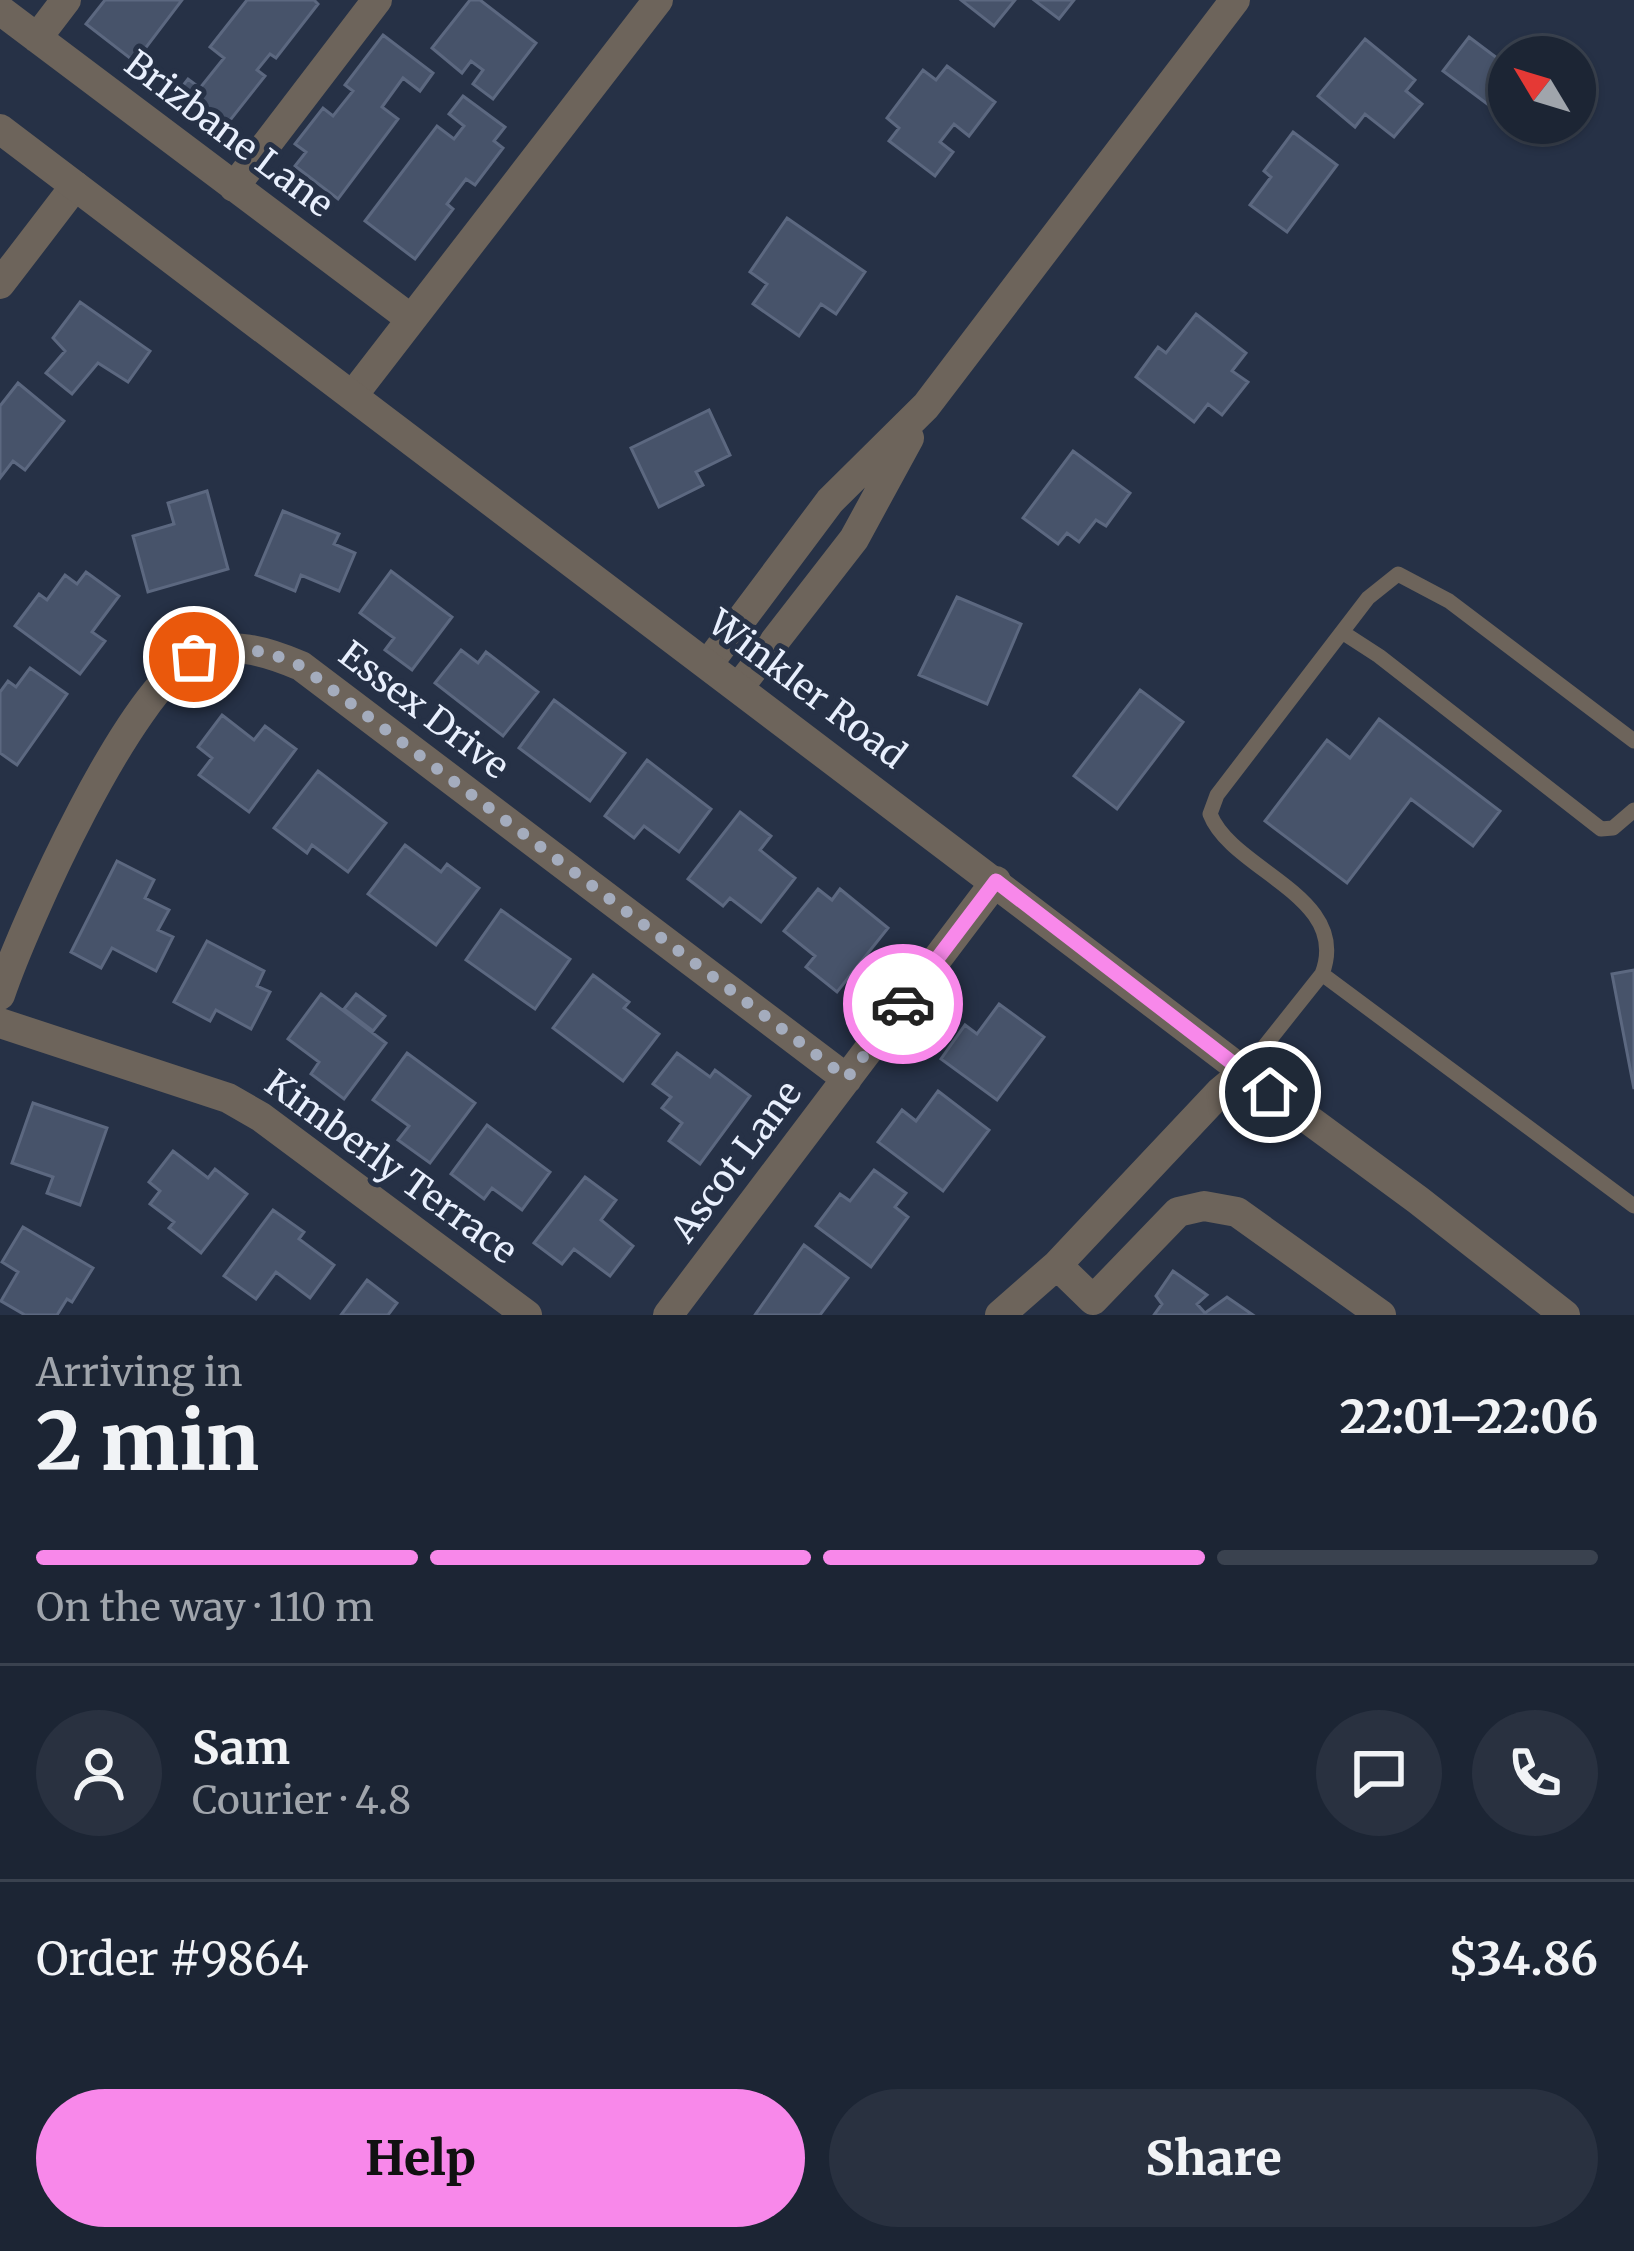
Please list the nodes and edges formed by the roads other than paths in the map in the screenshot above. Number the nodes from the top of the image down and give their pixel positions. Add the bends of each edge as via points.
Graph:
1 (66, 0) edge
2 (377, 0) edge
3 (658, 0) edge
4 (1235, 0) edge
5 (0, 10) edge
6 (37, 38) junction
7 (0, 129) edge
8 (75, 186) junction
9 (234, 188) junction
10 (0, 284) edge
11 (411, 320) junction
12 (352, 395) junction
13 (926, 406) junction
14 (1342, 632) junction
15 (708, 664) junction
16 (739, 687) junction
17 (1634, 741) edge
18 (1634, 810) edge
19 (996, 881) junction
20 (1322, 974) junction
21 (0, 995) edge
22 (0, 1023) edge
23 (1244, 1072) junction
24 (847, 1078) junction
25 (1634, 1206) edge
26 (1057, 1265) junction
27 (1085, 1307) edge
28 (527, 1315) edge
29 (668, 1315) edge
30 (1000, 1315) edge
31 (1381, 1315) edge
32 (1565, 1315) edge

1 - 6 street
2 - 9 street
3 - 11 street
4 - 13 street
5 - 6 street, Brizbane Lane
6 - 9 street, Brizbane Lane
7 - 8 street, Winkler Road
8 - 10 street
8 - 12 street, Winkler Road
9 - 11 street, Brizbane Lane
11 - 12 street
12 - 15 street, Winkler Road
13 - 15 street via 830,501
13 - 16 street via 854,539
14 - 17 lane via 1399,574 1449,601
14 - 18 lane via 1601,829
14 - 20 lane via 1210,814 1216,831 1310,909 1325,933
15 - 16 street, Winkler Road
16 - 19 street, Winkler Road
19 - 23 street, Winkler Road
19 - 24 street, Ascot Lane
20 - 23 lane
20 - 25 lane
21 - 24 street, Essex Drive via 63,846 156,691 194,657 266,650 301,666
22 - 28 street, Kimberly Terrace via 228,1097
23 - 26 street
23 - 32 street, Winkler Road
24 - 29 street, Ascot Lane
26 - 27 street
26 - 30 street
27 - 31 street via 1178,1212 1204,1206 1237,1212

